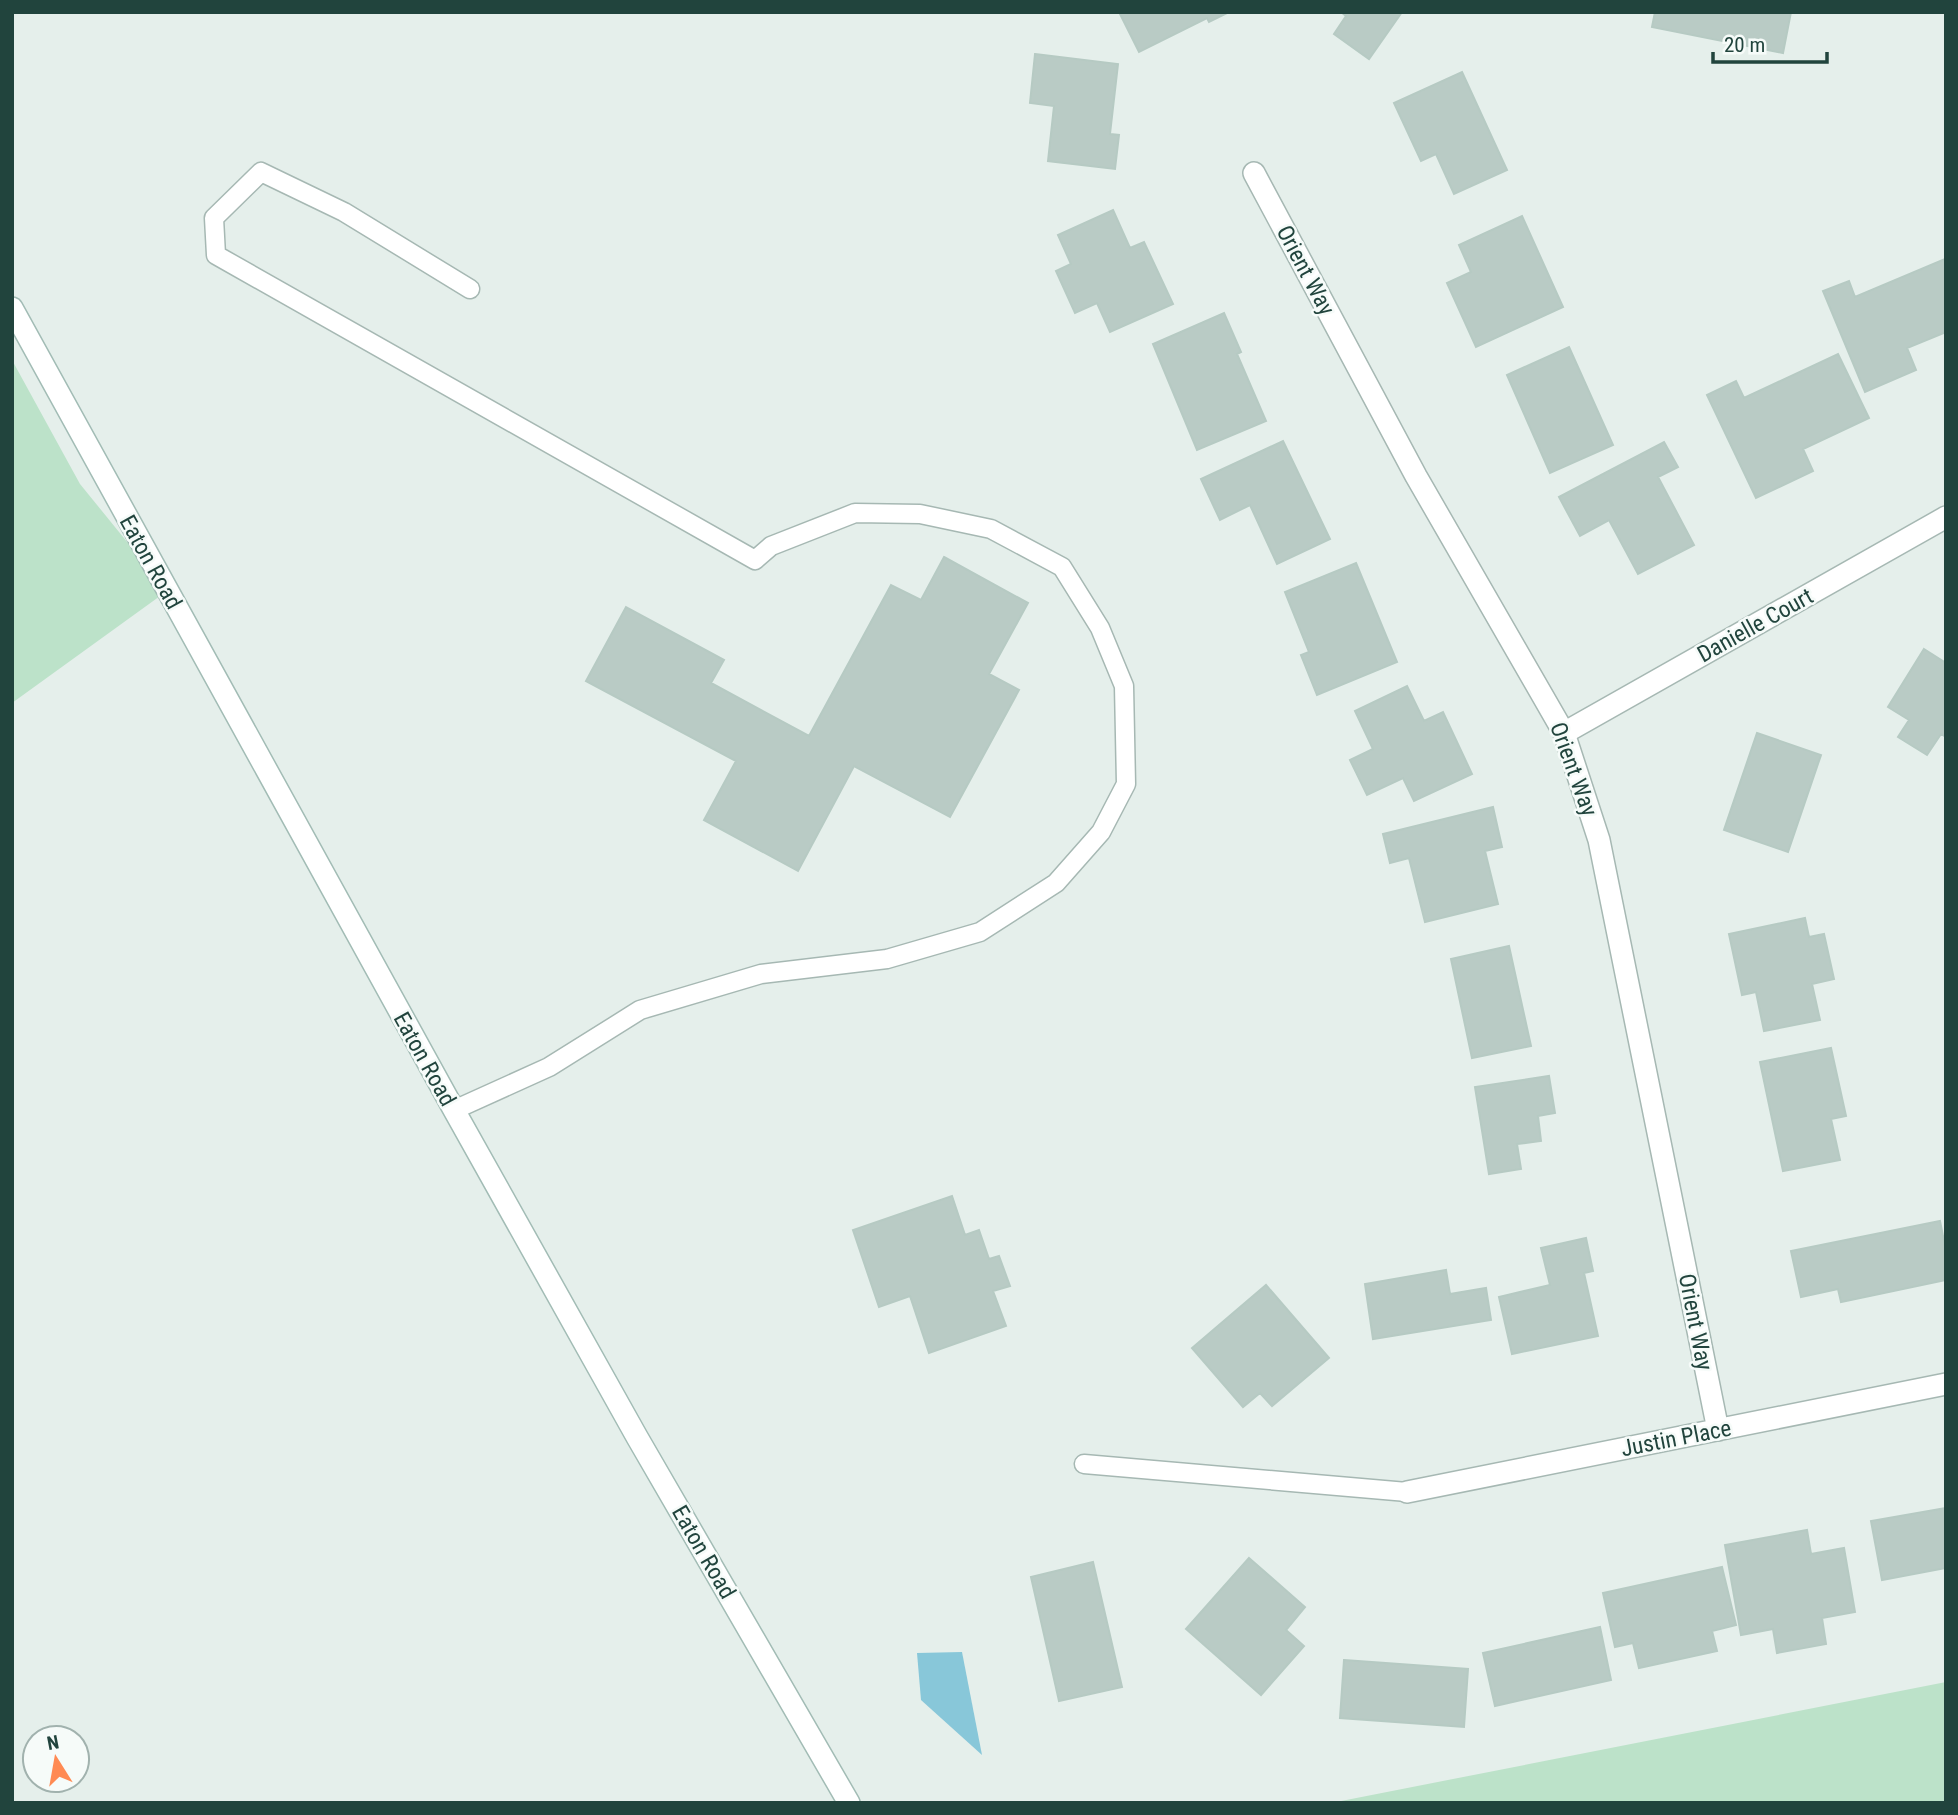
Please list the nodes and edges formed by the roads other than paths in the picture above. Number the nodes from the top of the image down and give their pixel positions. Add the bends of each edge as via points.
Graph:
1 (1254, 173) dead end
2 (470, 289) dead end
3 (12, 308) edge
4 (1946, 517) edge
5 (1564, 733) junction
6 (454, 1110) junction
7 (1946, 1384) edge
8 (1717, 1430) junction
9 (1084, 1464) dead end
10 (1407, 1492) joint
11 (849, 1803) edge

1 - 5 street, Orient Way via 1416,476
2 - 6 lane via 344,212 261,172 214,218 215,255 755,560 771,546 856,513 920,514 991,529 1062,567 1100,628 1124,687 1126,784 1101,832 1056,883 980,932 887,958 761,974 640,1010 549,1067
3 - 6 street, Eaton Road
4 - 5 street, Danielle Court
5 - 8 street, Orient Way via 1599,840
6 - 11 street, Eaton Road
7 - 8 street, Justin Place
8 - 10 street, Justin Place
9 - 10 lane

